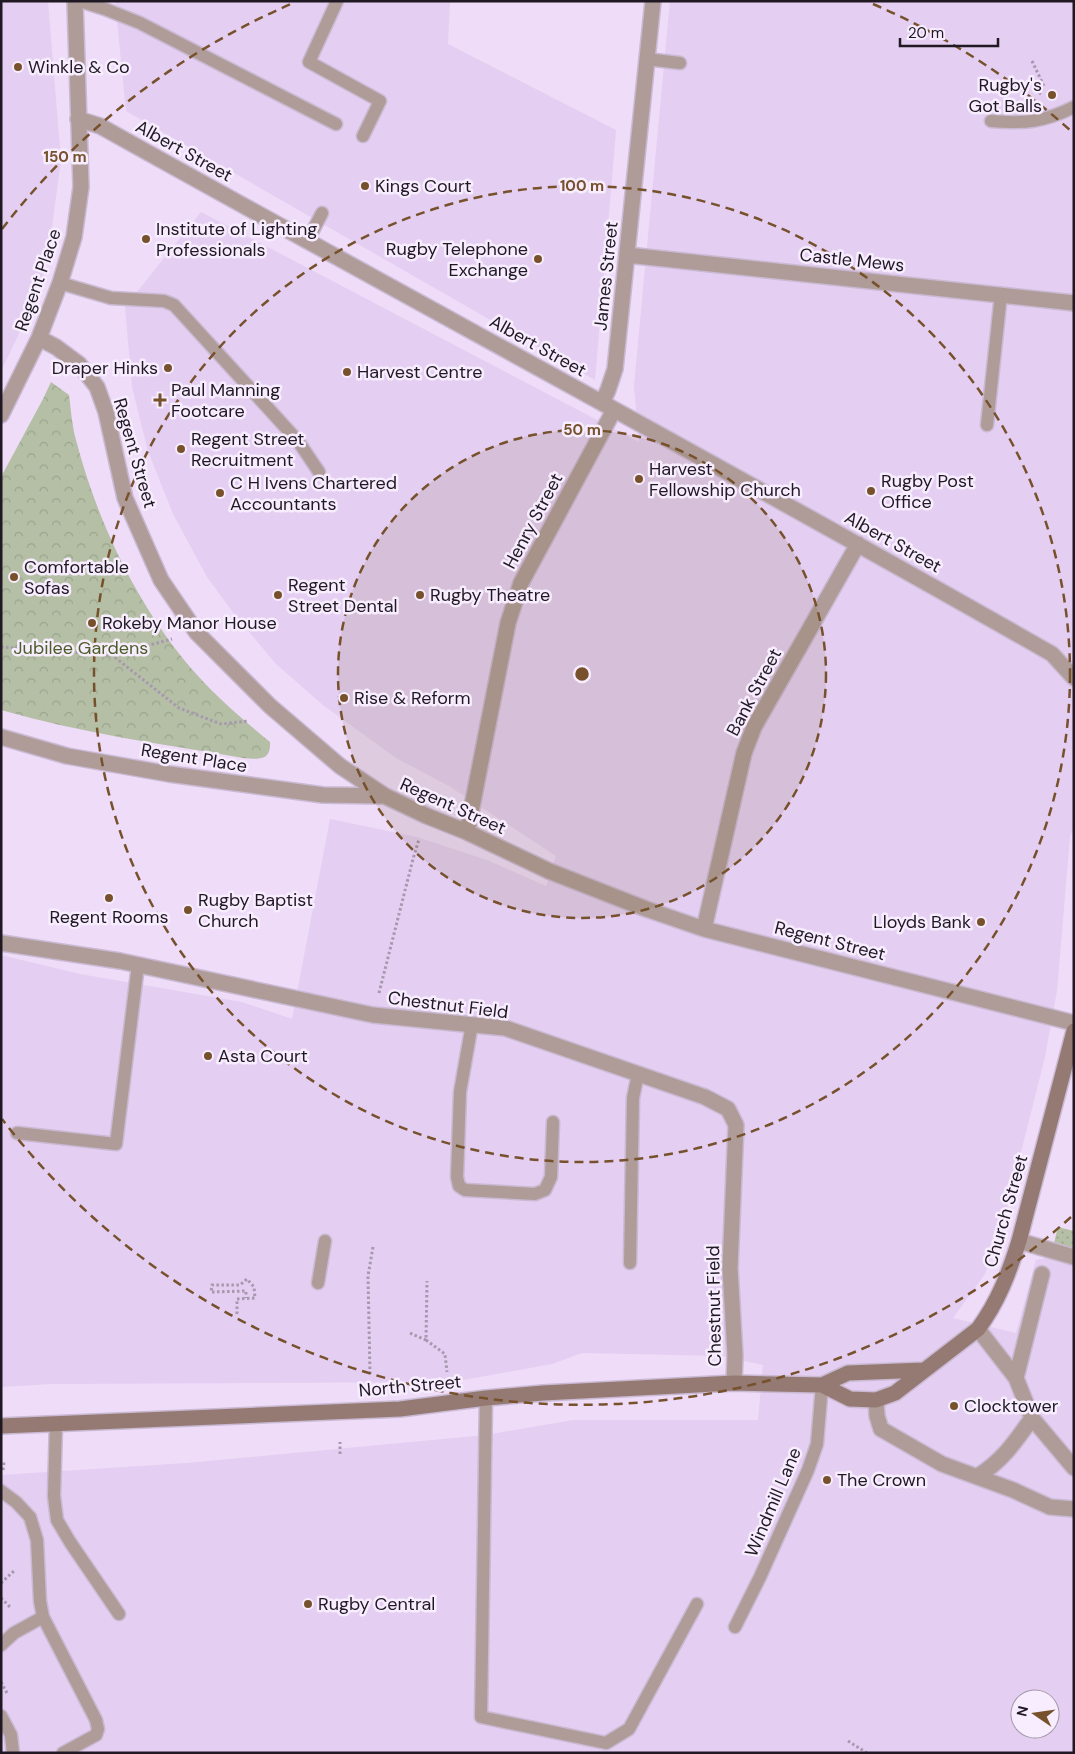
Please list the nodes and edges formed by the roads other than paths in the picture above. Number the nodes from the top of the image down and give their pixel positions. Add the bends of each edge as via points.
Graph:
1 (75, 1) edge
2 (80, 1) edge
3 (337, 1) edge
4 (653, 1) edge
5 (110, 5) edge
6 (646, 59) junction
7 (680, 62) dead end
8 (1074, 107) edge
9 (78, 119) junction
10 (991, 121) dead end
11 (336, 124) dead end
12 (363, 136) dead end
13 (322, 213) dead end
14 (308, 242) junction
15 (627, 255) junction
16 (60, 283) junction
17 (1001, 294) junction
18 (1074, 303) edge
19 (39, 338) junction
20 (608, 406) junction
21 (1, 415) edge
22 (987, 425) dead end
23 (319, 472) dead end
24 (858, 544) junction
25 (1074, 678) edge
26 (1, 737) edge
27 (385, 796) junction
28 (467, 832) junction
29 (704, 929) junction
30 (1, 943) edge
31 (138, 965) junction
32 (1074, 1023) edge
33 (472, 1024) junction
34 (1074, 1031) edge
35 (638, 1074) junction
36 (553, 1122) dead end
37 (17, 1133) dead end
38 (325, 1241) dead end
39 (1019, 1241) junction
40 (1074, 1256) edge
41 (630, 1263) dead end
42 (1042, 1274) dead end
43 (318, 1283) dead end
44 (978, 1329) junction
45 (924, 1370) junction
46 (1016, 1378) junction
47 (734, 1383) junction
48 (822, 1385) junction
49 (486, 1398) junction
50 (876, 1400) junction
51 (1032, 1418) junction
52 (56, 1423) junction
53 (1, 1426) edge
54 (1074, 1468) edge
55 (978, 1476) junction
56 (1, 1492) edge
57 (1074, 1509) edge
58 (697, 1604) dead end
59 (119, 1614) dead end
60 (43, 1617) junction
61 (735, 1627) dead end
62 (1, 1645) edge
63 (1, 1716) edge
64 (13, 1753) edge
65 (63, 1753) edge

1 - 9 street
2 - 5 lane
3 - 12 lane via 309,62 380,101
4 - 6 street, James Street
5 - 11 lane
6 - 7 lane
6 - 15 street, James Street
8 - 10 lane via 1054,118 1021,123
9 - 14 street, Albert Street via 100,126
9 - 16 street, Regent Place via 81,187 74,237
13 - 14 lane
14 - 20 street, Albert Street
15 - 17 street, Castle Mews
15 - 20 street, James Street
16 - 19 street, Regent Place
16 - 23 lane via 111,298 164,301 174,305 298,441
17 - 18 street, Castle Mews
17 - 22 lane
19 - 21 street, Regent Place
19 - 27 street, Regent Street via 79,364 97,387 106,412 125,498 161,580 197,633 270,706 340,766
20 - 24 street, Albert Street
20 - 28 street, Henry Street via 521,583 508,623
24 - 25 street, Albert Street via 1052,654
24 - 29 street, Bank Street via 754,727 744,753
26 - 27 street, Regent Place via 67,756 169,774 323,796
27 - 28 street, Regent Street
28 - 29 street, Regent Street via 549,871
29 - 32 street, Regent Street
30 - 31 street, Chestnut Field
31 - 33 street, Chestnut Field via 373,1015
31 - 37 lane via 116,1144
33 - 35 street, Chestnut Field via 505,1028
33 - 36 lane via 460,1092 459,1186 465,1190 535,1194 545,1190 551,1177
34 - 39 main road, Church Street
35 - 41 lane via 633,1098
35 - 47 street, Chestnut Field via 720,1105 728,1110 736,1125 730,1268
38 - 43 lane
39 - 40 street
39 - 44 main road, Church Street via 998,1299
42 - 46 street
44 - 45 main road, Church Street
44 - 46 street
45 - 48 main road via 848,1374
45 - 50 main road, Church Street via 895,1393
46 - 51 street
47 - 48 main road, North Street
47 - 49 main road, North Street
48 - 50 main road, Church Street via 850,1399
48 - 61 lane, Windmill Lane via 817,1444 808,1470
49 - 52 main road, North Street via 400,1409
49 - 58 lane via 481,1717 606,1743 629,1729
50 - 55 street via 881,1429 942,1464
51 - 54 street
51 - 55 street via 1012,1448
52 - 53 main road, North Street
52 - 59 lane via 54,1496 57,1520
55 - 57 street via 1050,1508
56 - 60 lane via 30,1517 37,1540
60 - 62 lane via 14,1632
60 - 65 lane via 98,1729 96,1735
63 - 64 lane via 10,1735

